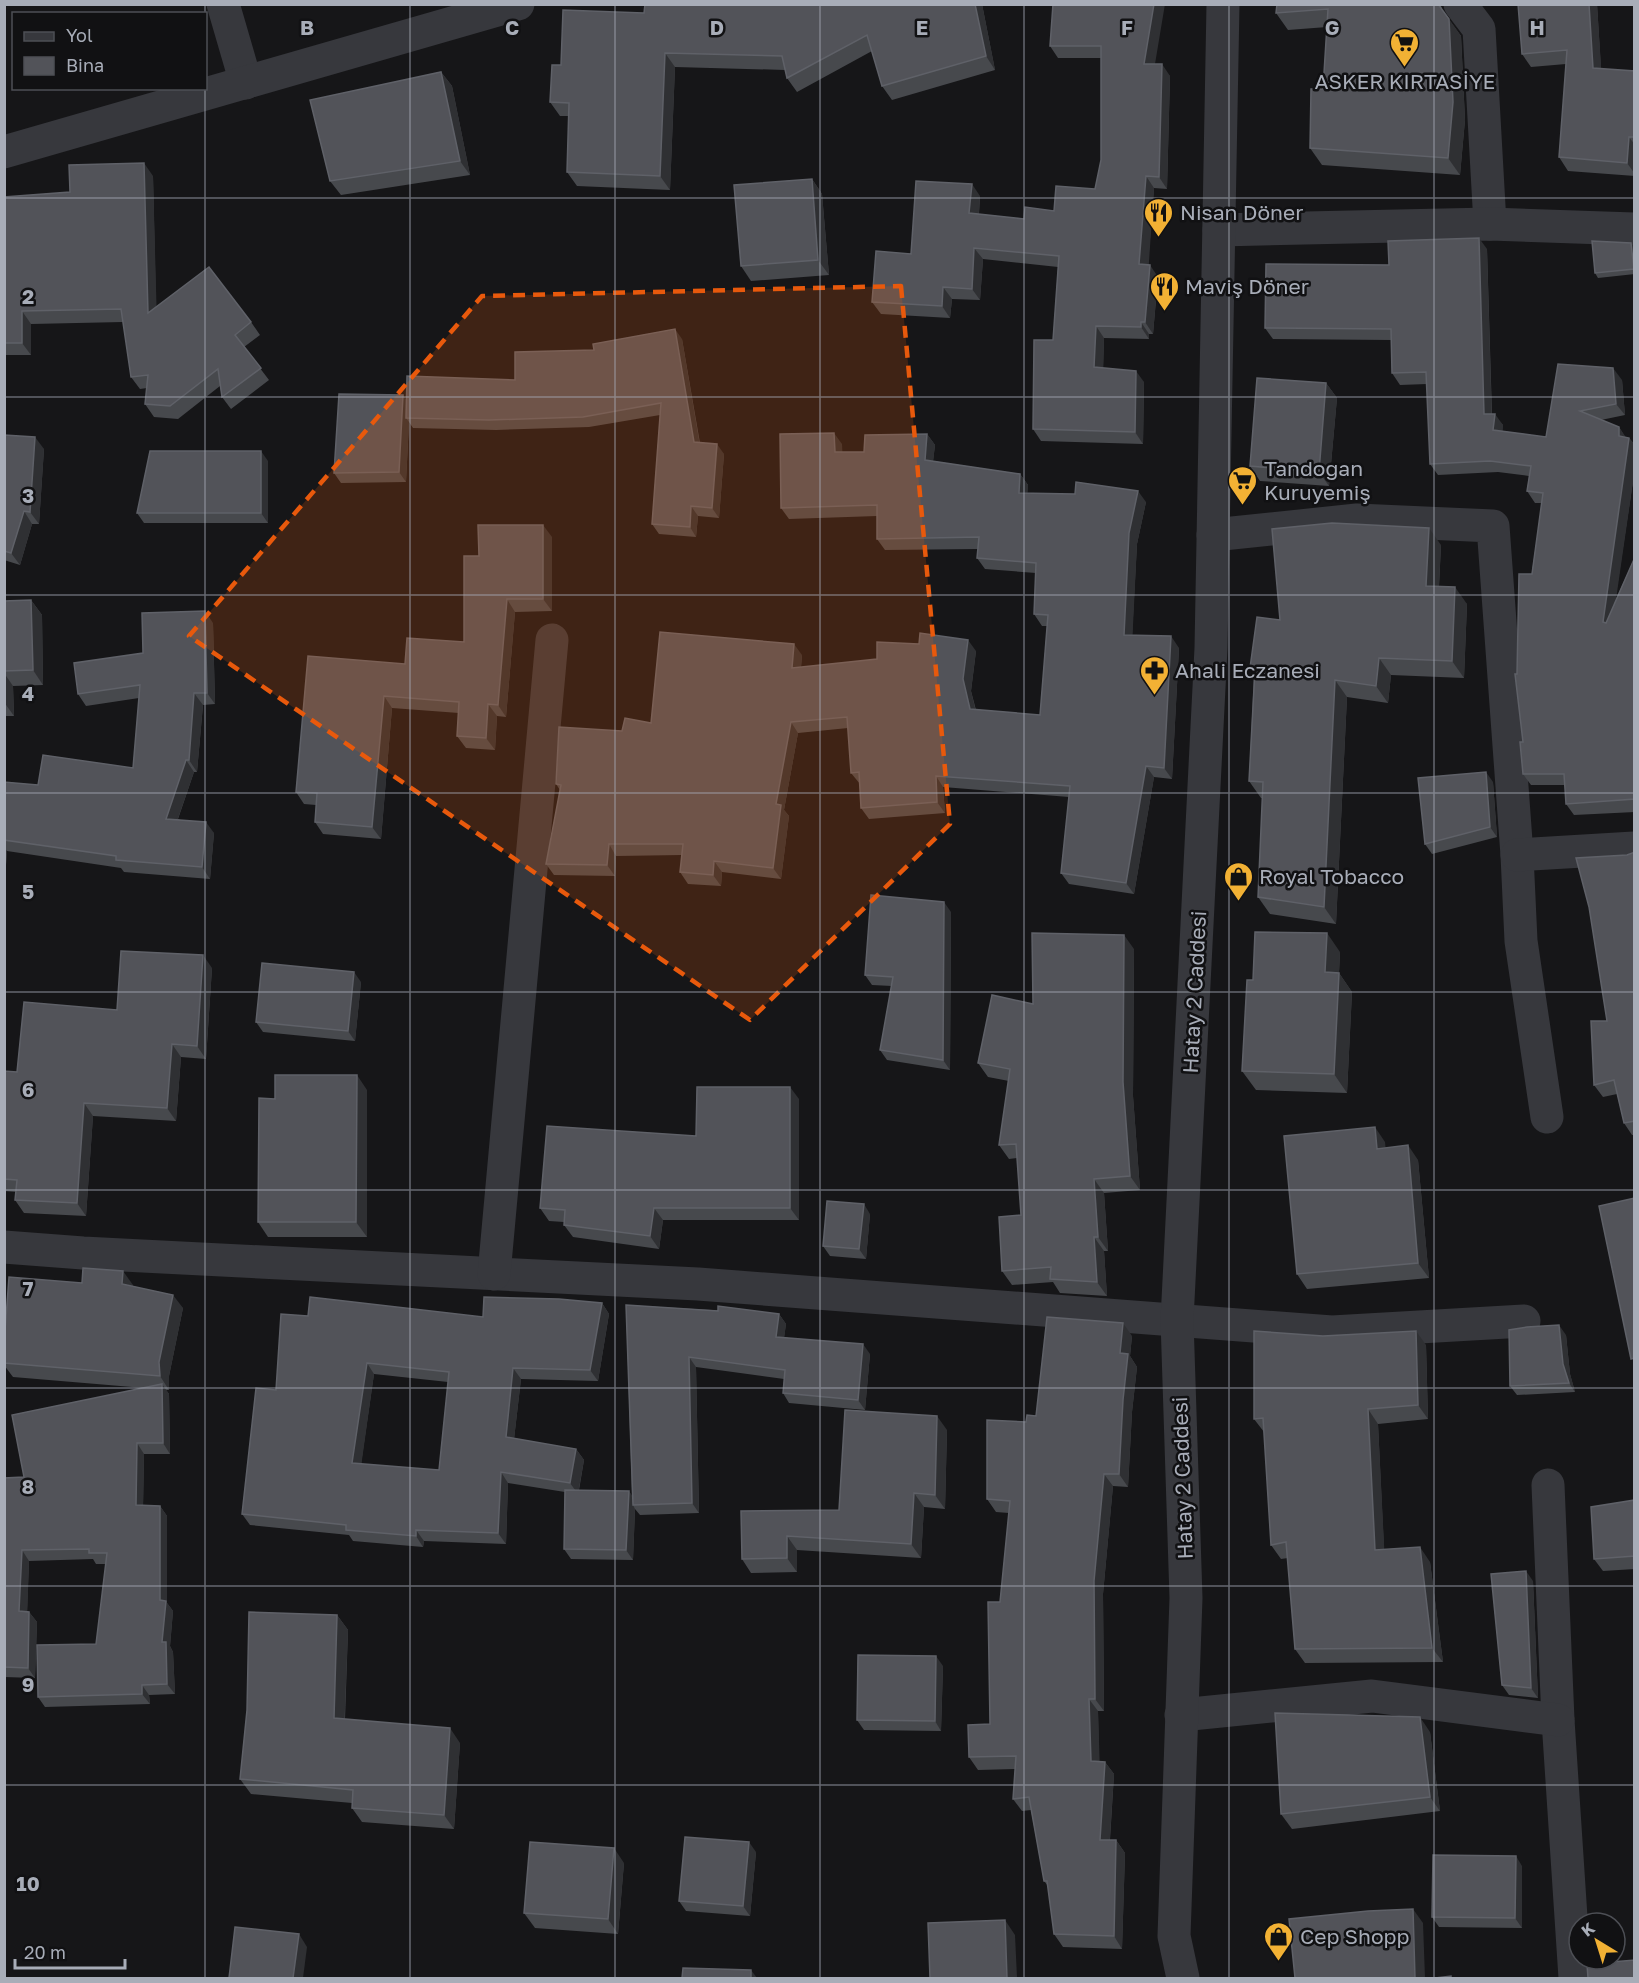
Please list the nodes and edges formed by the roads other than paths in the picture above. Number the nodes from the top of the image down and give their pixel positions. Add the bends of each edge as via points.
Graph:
1 (223, 4) edge
2 (518, 4) edge
3 (1223, 4) edge
4 (1460, 4) edge
5 (246, 83) junction
6 (4, 152) edge
7 (1490, 224) junction
8 (1635, 229) edge
9 (1219, 230) junction
10 (1213, 535) junction
11 (552, 639) dead end
12 (1635, 848) edge
13 (1517, 855) junction
14 (1547, 1117) dead end
15 (4, 1247) edge
16 (494, 1274) junction
17 (1176, 1320) junction
18 (1524, 1321) dead end
19 (1548, 1485) dead end
20 (1181, 1715) junction
21 (1558, 1720) junction
22 (1184, 1978) edge
23 (1575, 1978) edge

1 - 5 street
2 - 5 street
3 - 9 street, Hatay 2 Caddesi
4 - 7 street via 1479,29
5 - 6 street
7 - 8 street
7 - 9 street
9 - 10 street, Hatay 2 Caddesi
10 - 13 street via 1358,520 1493,526
10 - 17 street, Hatay 2 Caddesi via 1211,648
11 - 16 street
12 - 13 street
13 - 14 street via 1521,941
15 - 16 street
16 - 17 street via 710,1285
17 - 18 street via 1332,1332
17 - 20 street, Hatay 2 Caddesi via 1186,1598
19 - 21 street
20 - 21 street via 1372,1696
20 - 22 street, Hatay 2 Caddesi via 1174,1936
21 - 23 street

